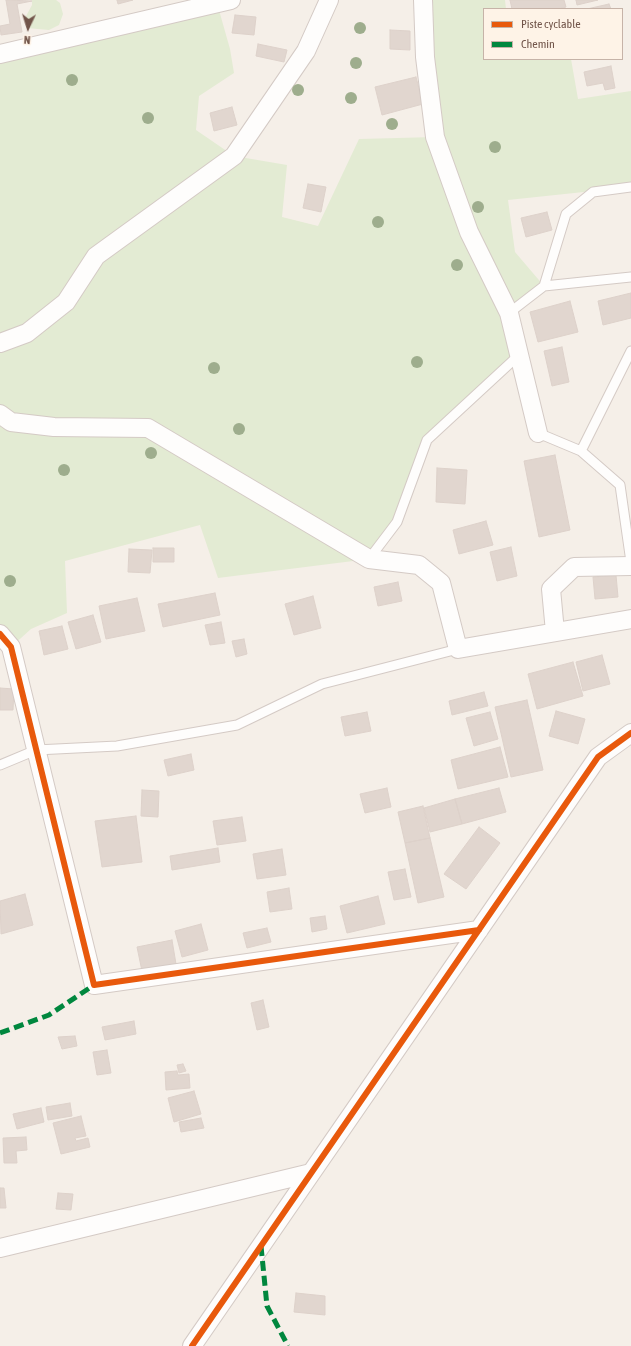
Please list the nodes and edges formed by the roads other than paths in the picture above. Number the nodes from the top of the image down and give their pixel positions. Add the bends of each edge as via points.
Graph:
1 (231, 0) edge
2 (328, 0) edge
3 (423, 0) edge
4 (0, 54) edge
5 (631, 187) edge
6 (631, 277) edge
7 (544, 286) junction
8 (509, 313) junction
9 (0, 343) edge
10 (631, 351) edge
11 (519, 355) junction
12 (0, 414) edge
13 (538, 433) joint
14 (581, 451) junction
15 (369, 559) junction
16 (631, 562) edge
17 (631, 566) edge
18 (631, 619) edge
19 (555, 632) junction
20 (0, 634) edge
21 (458, 649) junction
22 (631, 733) edge
23 (36, 750) junction
24 (0, 765) edge
25 (479, 930) junction
26 (311, 1173) junction
27 (0, 1248) edge
28 (192, 1346) edge

1 - 4 street
2 - 9 street via 306,51 234,156 96,256 66,302 27,333
3 - 8 street via 425,57 435,137 469,232
5 - 7 lane via 593,192 566,214
6 - 7 lane
7 - 8 lane
8 - 11 street
10 - 14 lane
11 - 13 street
11 - 15 lane via 427,440 397,522
12 - 15 street via 11,422 54,427 148,428
13 - 14 lane
14 - 16 lane via 620,485
15 - 21 street via 419,565 441,583
17 - 19 street via 574,567 551,589
18 - 19 street
19 - 21 street
20 - 23 street via 11,647
21 - 23 lane via 322,684 236,725 117,746
22 - 25 street via 598,757
23 - 24 lane
23 - 25 street via 94,985
25 - 26 street
26 - 27 street
26 - 28 street

